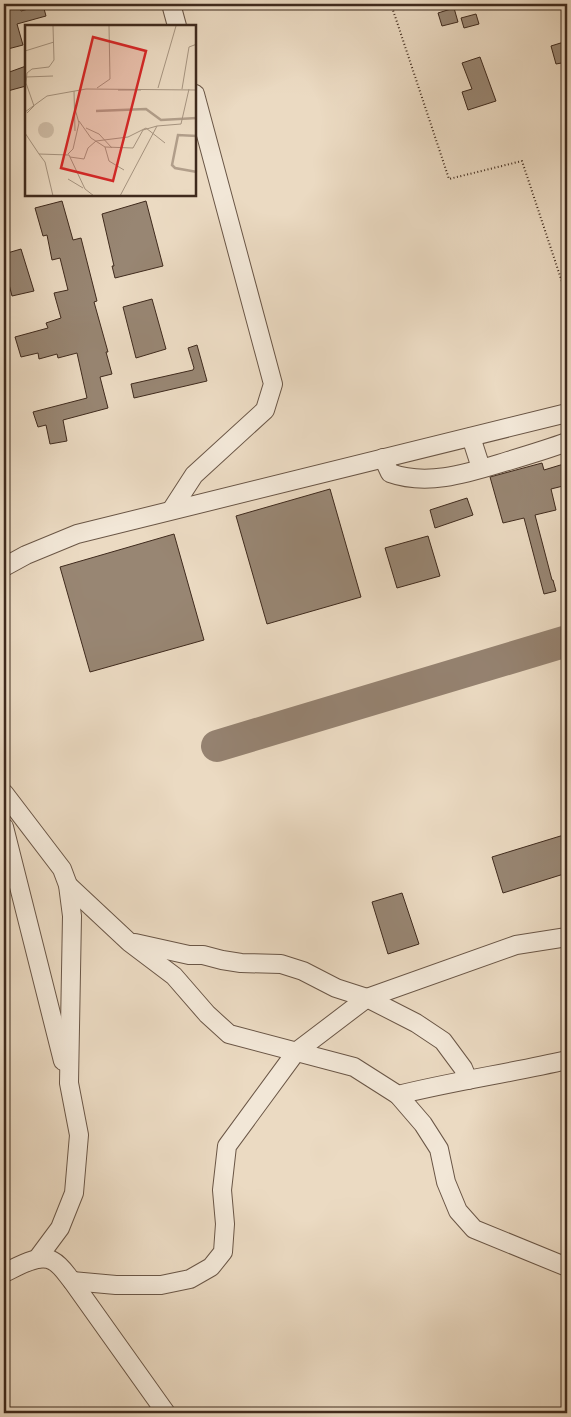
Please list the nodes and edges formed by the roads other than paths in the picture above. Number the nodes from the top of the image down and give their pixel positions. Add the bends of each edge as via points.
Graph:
1 (170, 4) edge
2 (177, 25) edge
3 (196, 98) edge
4 (567, 413) edge
5 (518, 425) junction
6 (471, 436) junction
7 (567, 442) edge
8 (536, 452) junction
9 (383, 458) junction
10 (481, 468) junction
11 (172, 509) junction
12 (4, 567) edge
13 (4, 793) edge
14 (4, 827) edge
15 (68, 885) junction
16 (567, 937) edge
17 (129, 942) junction
18 (368, 998) junction
19 (296, 1052) junction
20 (567, 1060) edge
21 (468, 1080) junction
22 (69, 1083) junction
23 (398, 1095) junction
24 (37, 1259) junction
25 (567, 1268) edge
26 (4, 1272) edge
27 (72, 1281) junction
28 (166, 1413) edge

1 - 2 lane
3 - 11 lane via 273,384 265,410 194,475
4 - 5 lane
5 - 6 lane
5 - 8 lane
6 - 9 lane
6 - 10 lane
7 - 8 lane
8 - 10 lane
9 - 10 lane via 390,474 403,478 445,478
9 - 11 lane
11 - 12 lane via 76,534
13 - 15 lane via 62,869
14 - 22 lane
15 - 17 lane
15 - 22 lane via 72,916
16 - 18 lane via 516,945
17 - 18 lane via 241,963 281,964
17 - 19 lane via 174,976 206,1014 229,1034
18 - 19 lane
18 - 21 lane via 443,1041
19 - 23 lane via 354,1067
19 - 27 lane via 227,1146 222,1190 223,1252 211,1267 190,1279 161,1285
20 - 21 lane
21 - 23 lane
22 - 24 lane via 79,1135 74,1194 60,1228
23 - 25 lane via 439,1148 446,1182 458,1211 474,1229
24 - 26 lane
24 - 27 lane via 51,1260
27 - 28 lane

